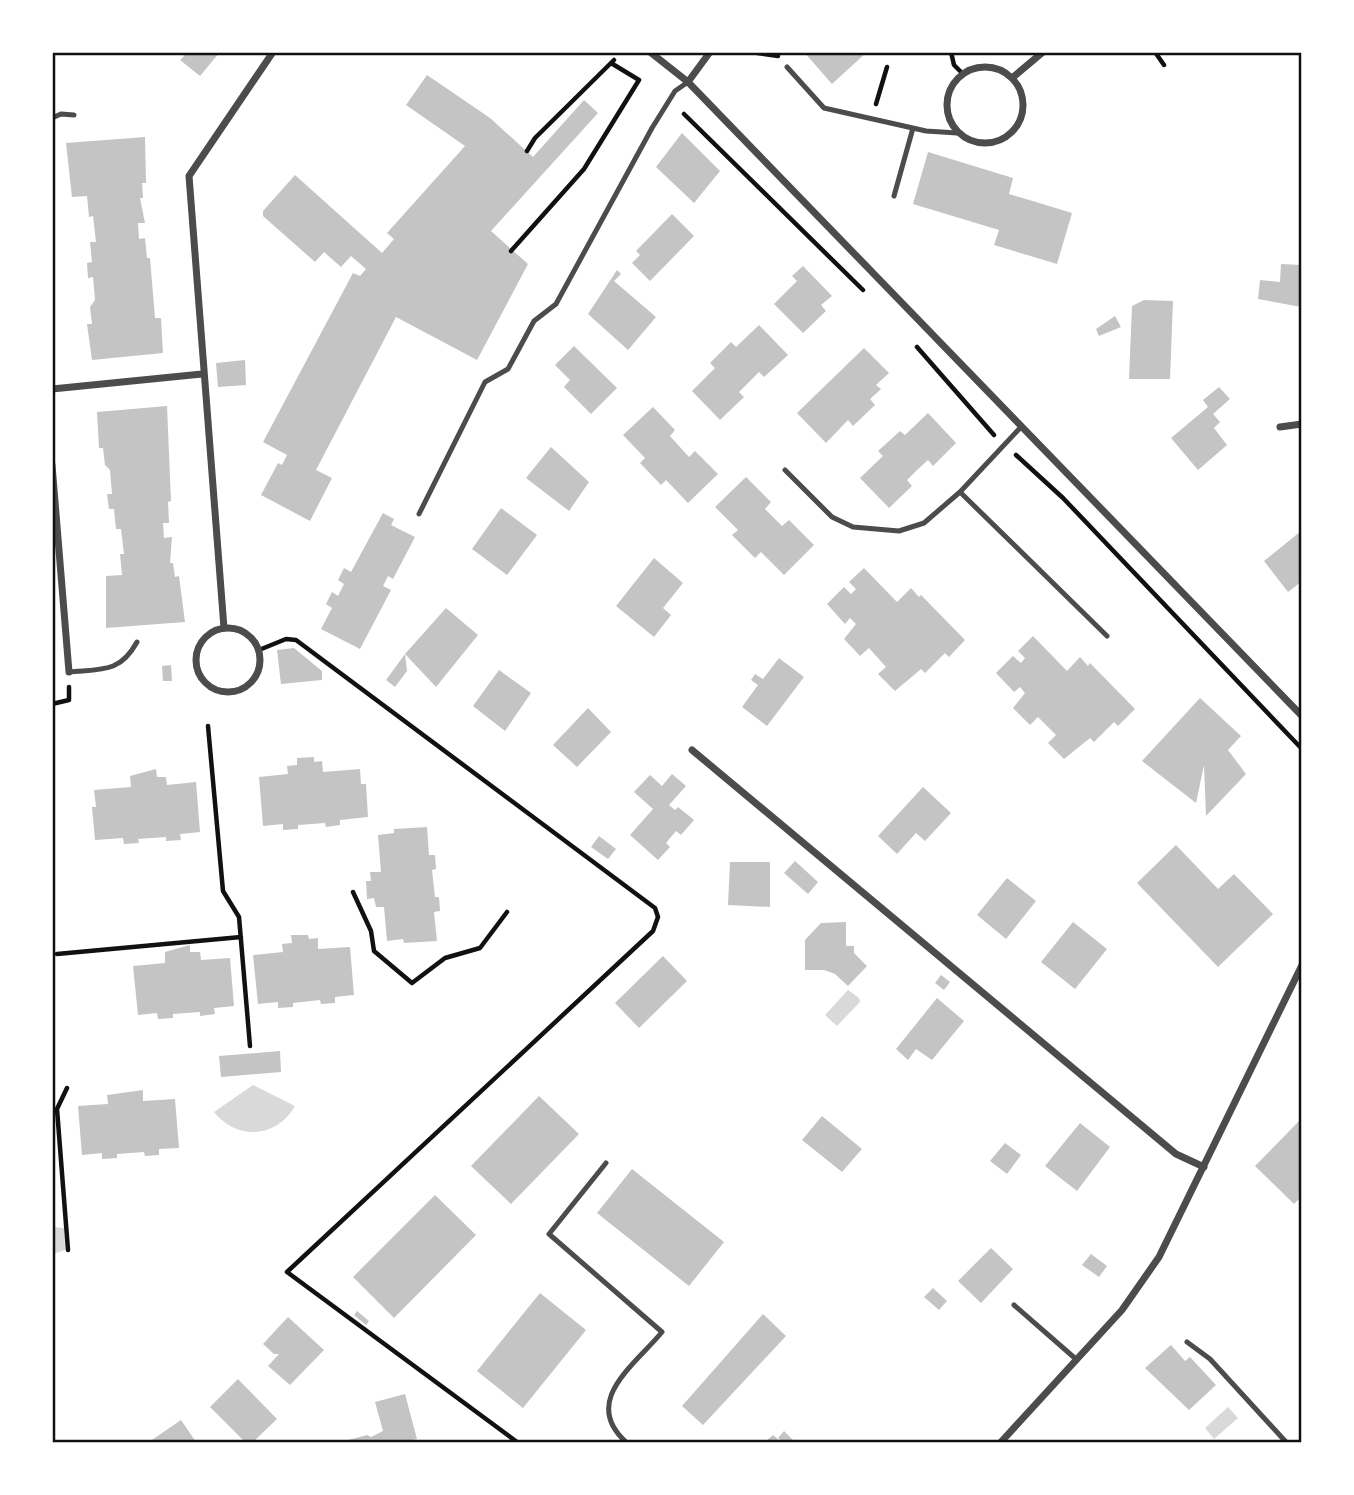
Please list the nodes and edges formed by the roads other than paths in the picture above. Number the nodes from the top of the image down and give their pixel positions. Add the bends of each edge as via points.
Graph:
1 (273, 52) edge
2 (650, 52) edge
3 (710, 52) edge
4 (1043, 52) edge
5 (787, 67) road end
6 (1012, 78) junction
7 (688, 82) junction
8 (74, 115) dead end
9 (52, 118) edge
10 (913, 128) junction
11 (957, 133) junction
12 (894, 196) dead end
13 (202, 374) junction
14 (52, 389) edge
15 (1301, 424) edge
16 (1021, 426) junction
17 (1280, 427) dead end
18 (52, 465) edge
19 (785, 470) dead end
20 (960, 492) junction
21 (419, 514) dead end
22 (224, 628) junction
23 (1107, 636) dead end
24 (137, 642) dead end
25 (69, 672) joint
26 (1301, 716) edge
27 (692, 750) dead end
28 (1301, 965) edge
29 (606, 1163) dead end
30 (1204, 1167) junction
31 (1014, 1306) dead end
32 (1187, 1342) dead end
33 (1077, 1360) junction
34 (1004, 1441) edge
35 (626, 1443) edge
36 (1286, 1443) edge

1 - 13 street via 188,176
2 - 7 street
3 - 7 street
4 - 6 street
5 - 10 lane via 824,107
6 - 11 street via 1023,99 1023,112 1013,132 989,143
6 - 11 street via 988,66 962,73 947,95 947,112
7 - 16 street
7 - 21 lane via 675,91 652,128 556,304 534,321 508,369 485,382
8 - 9 lane
10 - 11 lane
10 - 12 lane
13 - 14 street
13 - 22 street
15 - 17 street
16 - 20 lane
16 - 26 street
18 - 25 street
19 - 20 lane via 832,517 853,527 899,531 924,523
20 - 23 lane
22 - 22 street via 208,635 199,647 200,674 213,688 240,690 252,682 260,666 259,650 239,629
24 - 25 lane via 128,659 116,667
27 - 30 street via 1176,1154
28 - 30 street
29 - 35 lane via 549,1234 662,1332 613,1389 607,1403 607,1419
30 - 33 street via 1177,1226 1141,1285
31 - 33 lane
32 - 36 lane via 1209,1359
33 - 34 street

